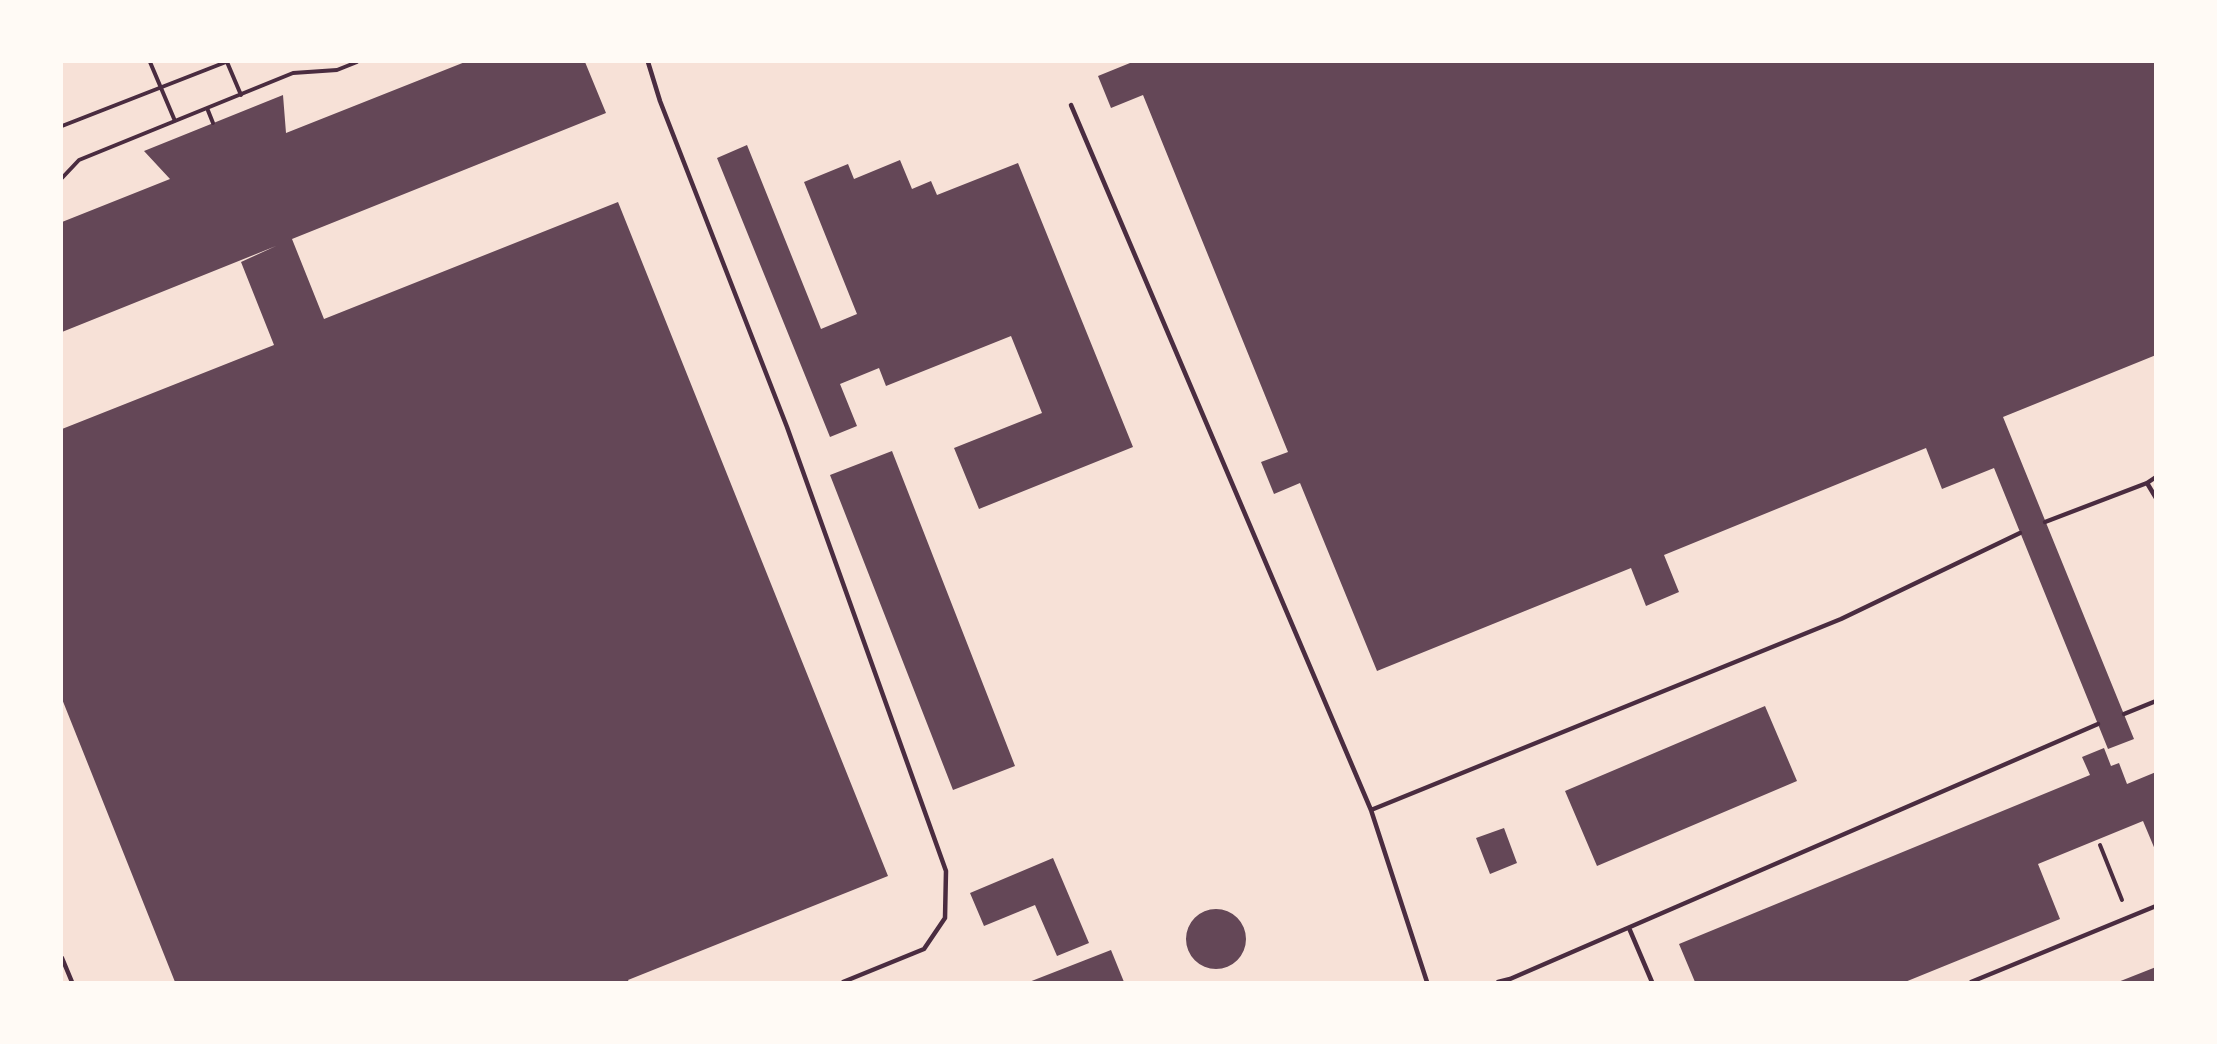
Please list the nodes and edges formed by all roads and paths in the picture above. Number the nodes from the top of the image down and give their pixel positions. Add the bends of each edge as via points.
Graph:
1 (150, 62) edge
2 (227, 62) edge
3 (357, 62) edge
4 (648, 62) edge
5 (161, 88) junction
6 (241, 94) junction
7 (1071, 105) dead end
8 (207, 108) junction
9 (175, 121) junction
10 (213, 123) dead end
11 (62, 126) edge
12 (62, 178) edge
13 (2156, 477) edge
14 (2147, 483) junction
15 (2156, 498) edge
16 (2046, 522) dead end
17 (2020, 533) dead end
18 (2156, 701) edge
19 (2124, 714) dead end
20 (2098, 724) dead end
21 (1371, 810) junction
22 (2100, 845) dead end
23 (2156, 906) edge
24 (2129, 918) junction
25 (1629, 928) junction
26 (62, 958) edge
27 (1510, 981) edge
28 (72, 982) edge
29 (843, 982) edge
30 (1427, 982) edge
31 (1498, 982) edge
32 (1652, 982) edge
33 (1971, 982) edge

1 - 5 path
2 - 5 path
2 - 6 path
3 - 6 path via 337,70 293,73
4 - 29 lane via 787,427 946,871 945,918 924,949
5 - 9 path
5 - 11 path
6 - 8 path
7 - 21 lane
8 - 9 path
8 - 10 path
9 - 12 path via 79,160
13 - 14 lane
14 - 15 lane
14 - 16 lane
17 - 21 lane via 1841,619
18 - 19 lane
20 - 25 lane
21 - 30 lane
22 - 24 path
23 - 24 lane
24 - 33 lane
25 - 27 lane
25 - 32 lane
26 - 28 lane
27 - 31 lane

